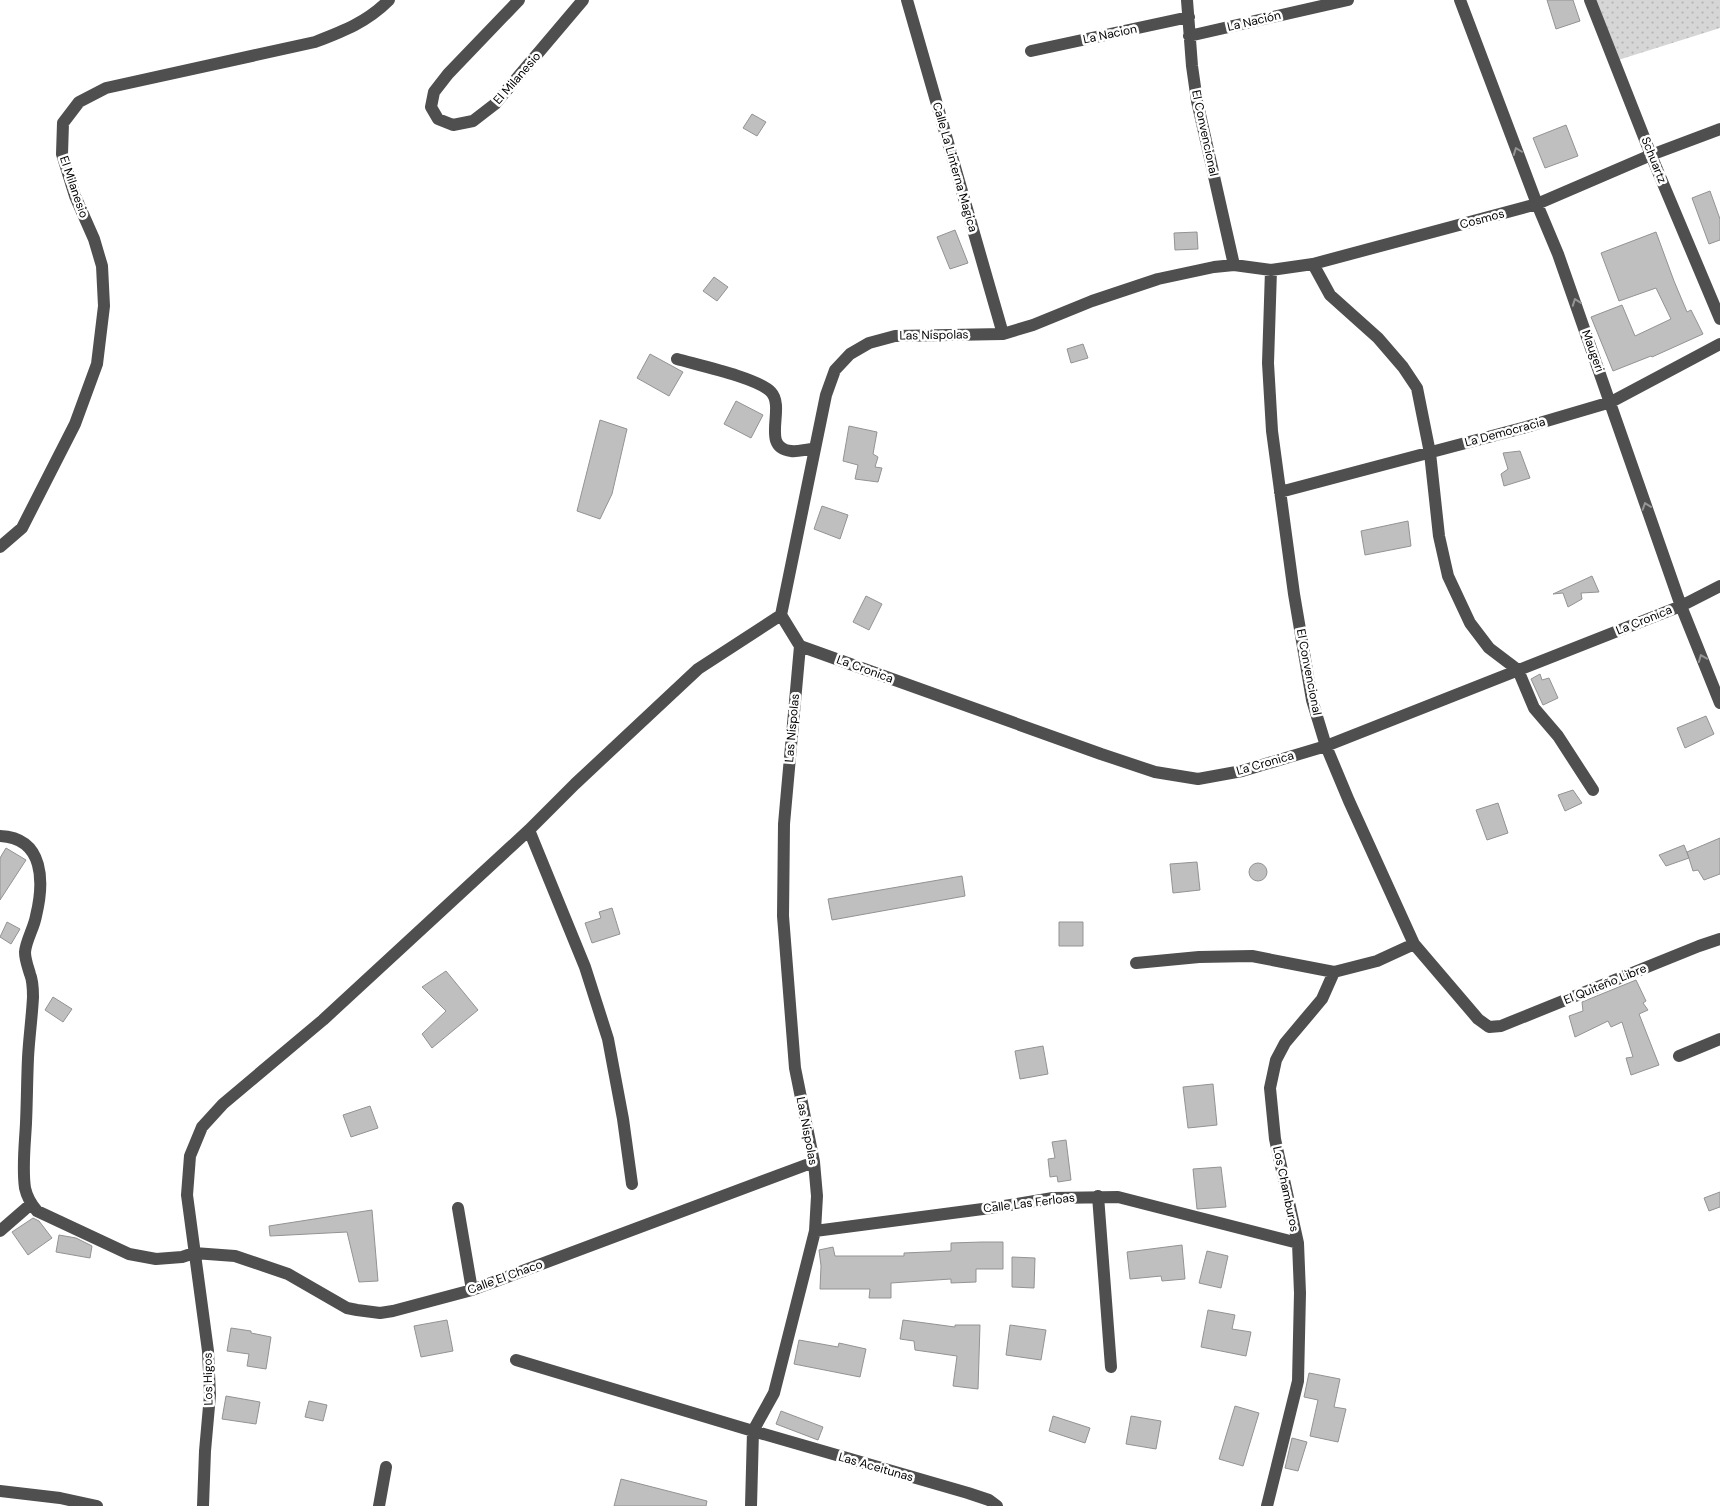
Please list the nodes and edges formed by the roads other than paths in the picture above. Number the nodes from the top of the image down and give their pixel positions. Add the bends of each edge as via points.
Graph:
1 (389, 0) edge
2 (519, 0) edge
3 (583, 0) edge
4 (907, 0) edge
5 (1187, 0) edge
6 (1348, 0) edge
7 (1460, 0) edge
8 (1590, 0) edge
9 (1189, 17) junction
10 (1189, 36) junction
11 (1031, 51) dead end
12 (1720, 129) edge
13 (1651, 155) junction
14 (1537, 204) junction
15 (1313, 264) junction
16 (1234, 265) junction
17 (1271, 270) junction
18 (1720, 319) edge
19 (1003, 334) junction
20 (1720, 344) edge
21 (677, 359) dead end
22 (1611, 402) junction
23 (814, 448) junction
24 (1430, 453) junction
25 (1280, 492) junction
26 (0, 547) edge
27 (1720, 586) edge
28 (1681, 606) junction
29 (781, 616) junction
30 (800, 646) junction
31 (1518, 670) junction
32 (1720, 704) edge
33 (1326, 746) junction
34 (1593, 790) dead end
35 (529, 830) junction
36 (0, 836) edge
37 (1720, 939) edge
38 (1414, 944) junction
39 (1136, 963) dead end
40 (1334, 972) junction
41 (1489, 1027) joint
42 (1720, 1039) edge
43 (1679, 1056) dead end
44 (814, 1162) junction
45 (632, 1184) dead end
46 (1098, 1196) junction
47 (31, 1204) junction
48 (458, 1208) dead end
49 (0, 1230) edge
50 (815, 1231) junction
51 (1298, 1243) junction
52 (194, 1253) junction
53 (472, 1290) junction
54 (516, 1360) dead end
55 (1111, 1368) dead end
56 (753, 1431) junction
57 (386, 1467) dead end
58 (0, 1491) edge
59 (97, 1506) edge
60 (203, 1506) edge
61 (379, 1506) edge
62 (750, 1506) edge
63 (997, 1506) edge
64 (1267, 1506) edge

1 - 26 street, El Milanesio via 375,14 348,30 315,42 106,88 79,102 64,123 62,154 102,266 104,306 97,364 75,424 22,528
2 - 3 street, El Milanesio via 434,92 431,107 438,119 453,125 473,121 495,104
4 - 19 street, Calle La Linterna Magica
5 - 9 street, El Convencional
6 - 10 street, La Nación
14 -> 7 street, Maugeri
8 - 13 street, Schuartz
9 - 10 street, El Convencional
9 - 11 street, La Nacion
10 - 16 street, El Convencional via 1197,101
12 - 13 street, Cosmos
13 - 14 street, Cosmos
13 - 18 street, Schuartz
14 - 15 street, Cosmos
22 -> 14 street, Maugeri
15 - 17 street, Cosmos
15 - 24 street via 1330,295 1378,338 1416,388
16 - 17 street, Cosmos
16 - 19 street, Las Nispolas via 1158,278
17 - 25 street, El Convencional via 1268,363
19 - 23 street, Las Nispolas via 895,336 869,343 850,354 836,370 826,395
20 - 22 street, La Democracia
21 - 23 street via 760,384 772,393 777,403 774,428 778,445 792,451
22 - 24 street, La Democracia
28 -> 22 street, Maugeri
23 - 29 street, Las Nispolas
24 - 25 street, La Democracia
24 - 31 street via 1439,536 1448,576 1470,623 1490,648
25 - 33 street, El Convencional via 1311,691
27 - 28 street, La Cronica
28 - 31 street, La Cronica
32 -> 28 street, Maugeri
29 - 30 street
29 - 35 street, Los Higos via 698,670
30 - 33 street, La Cronica via 1155,772 1198,779 1242,771
30 - 44 street, Las Nispolas via 784,824 783,916 795,1068
31 - 33 street, La Cronica
31 - 34 street via 1534,708 1558,736
33 - 38 street, El Convencional
35 - 45 street via 585,967 608,1039
35 - 52 street, Los Higos via 323,1020 223,1104 202,1127 190,1156 187,1195
36 - 47 street via 14,839 29,848 40,871 40,898 25,953 33,995 24,1167 25,1188
37 - 41 street, El Quiteño Libre via 1501,1026
38 - 40 street via 1377,961
38 - 41 street, El Convencional
39 - 40 street via 1252,956
40 - 51 street, Los Chamburos via 1322,999 1285,1043 1276,1060 1270,1088 1275,1139
42 - 43 street
44 - 50 street, Las Nispolas via 817,1196
44 - 53 street, Calle El Chaco
46 - 50 street, Calle Las Ferloas via 1053,1198
46 - 51 street, Calle Las Ferloas via 1118,1197
46 - 55 street
47 - 49 street
47 - 52 street, Calle El Chaco via 43,1214 129,1254 169,1259
48 - 53 street
50 - 56 street, Las Nispolas via 774,1393
51 - 64 street, Los Chamburos via 1298,1381
52 - 53 street, Calle El Chaco via 235,1256 253,1261 288,1274 337,1304 367,1312 393,1311
52 - 60 street, Los Higos via 208,1351 210,1395
54 - 56 street, Las Aceitunas
56 - 62 street, Las Nispolas
56 - 63 street, Las Aceitunas via 968,1493
57 - 61 street
58 - 59 street

